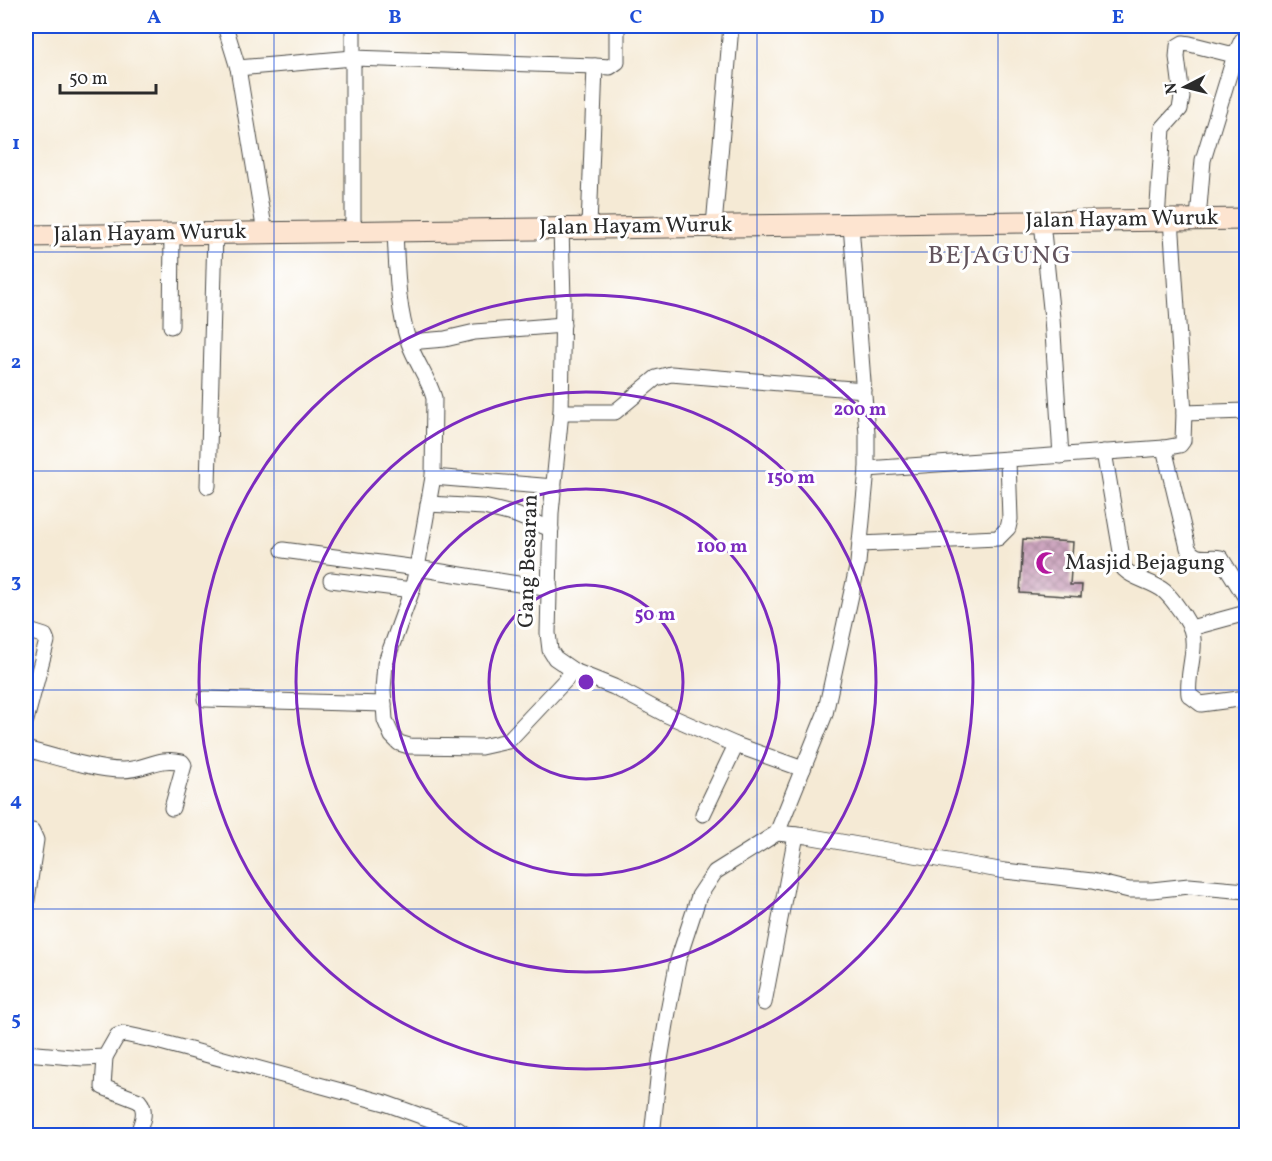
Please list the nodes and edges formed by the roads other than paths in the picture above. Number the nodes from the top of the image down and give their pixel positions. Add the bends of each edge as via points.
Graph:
1 (225, 26) edge
2 (353, 26) edge
3 (616, 26) edge
4 (730, 26) edge
5 (1246, 38) edge
6 (1241, 57) edge
7 (353, 58) junction
8 (595, 66) junction
9 (238, 68) junction
10 (1164, 219) junction
11 (1198, 219) junction
12 (1246, 219) edge
13 (1041, 222) junction
14 (851, 225) junction
15 (714, 226) junction
16 (589, 227) junction
17 (561, 228) junction
18 (395, 232) junction
19 (265, 233) junction
20 (353, 233) junction
21 (172, 234) junction
22 (215, 234) junction
23 (26, 236) edge
24 (563, 325) junction
25 (171, 326) dead end
26 (409, 342) junction
27 (864, 390) junction
28 (1246, 411) edge
29 (561, 412) junction
30 (1184, 413) junction
31 (1164, 448) junction
32 (1104, 452) junction
33 (1061, 456) junction
34 (1008, 460) junction
35 (867, 469) junction
36 (433, 477) junction
37 (208, 486) dead end
38 (554, 487) junction
39 (428, 504) junction
40 (551, 529) junction
41 (860, 544) junction
42 (283, 550) dead end
43 (417, 568) junction
44 (331, 580) dead end
45 (549, 589) junction
46 (412, 590) junction
47 (1246, 598) edge
48 (1246, 613) edge
49 (1191, 628) junction
50 (26, 630) edge
51 (574, 671) junction
52 (1246, 698) edge
53 (205, 699) dead end
54 (384, 704) junction
55 (26, 720) edge
56 (736, 745) junction
57 (26, 749) edge
58 (803, 769) junction
59 (172, 808) dead end
60 (703, 814) dead end
61 (26, 831) edge
62 (777, 833) junction
63 (796, 835) junction
64 (1246, 891) edge
65 (26, 906) edge
66 (764, 1003) dead end
67 (26, 1053) edge
68 (105, 1057) junction
69 (137, 1136) edge
70 (467, 1136) edge
71 (652, 1136) edge

1 - 9 street
2 - 7 street
3 - 8 street via 617,62 610,67
4 - 15 street
5 - 6 street via 1242,40
6 - 10 street via 1190,44 1177,48 1182,97 1180,109 1163,128
6 - 11 street via 1203,160
7 - 8 street
7 - 9 street
7 - 20 street
8 - 16 street
9 - 19 street
10 - 11 main road, Jalan Hayam Wuruk
10 - 13 main road, Jalan Hayam Wuruk
10 - 30 street
11 - 12 main road, Jalan Hayam Wuruk
13 - 14 main road, Jalan Hayam Wuruk
13 - 33 street
14 - 15 main road, Jalan Hayam Wuruk
14 - 27 street
15 - 16 main road, Jalan Hayam Wuruk
16 - 17 main road, Jalan Hayam Wuruk
17 - 18 main road, Jalan Hayam Wuruk
17 - 24 street, Gang Besaran
18 - 20 main road, Jalan Hayam Wuruk
18 - 26 street via 398,293
19 - 20 main road, Jalan Hayam Wuruk
19 - 22 main road, Jalan Hayam Wuruk
21 - 22 main road, Jalan Hayam Wuruk
21 - 23 main road, Jalan Hayam Wuruk
21 - 25 street
22 - 37 street
24 - 26 street
24 - 29 street, Gang Besaran
26 - 36 street via 434,398
27 - 29 street via 671,374 656,378 615,412
27 - 35 street
28 - 30 street
29 - 38 street, Gang Besaran
30 - 31 street via 1183,441
31 - 32 street
31 - 47 street via 1188,548 1197,558 1221,558
32 - 33 street
32 - 49 street via 1124,569 1156,584 1174,601
33 - 34 street
34 - 35 street
34 - 41 street via 1010,519 1008,528 998,538
35 - 41 street
36 - 38 street
36 - 39 street
38 - 40 street, Gang Besaran
39 - 40 street via 484,507
39 - 43 street
40 - 45 street, Gang Besaran
41 - 58 street via 825,714
42 - 43 street
43 - 45 street
43 - 46 street
44 - 46 street
45 - 51 street, Gang Besaran via 550,650
46 - 54 street via 385,664
48 - 49 street
49 - 52 street via 1189,695 1201,704
50 - 55 street via 45,636 47,641
51 - 54 street via 508,741 481,747 409,746 399,742 388,729
51 - 56 street, Gang Besaran
53 - 54 street
56 - 58 street, Gang Besaran
56 - 60 street
57 - 59 street via 120,770 141,768 165,759 182,762
58 - 62 street
61 - 65 street via 33,831 36,840
62 - 63 street
62 - 71 street via 715,872 699,896 678,960
63 - 64 street via 1129,890 1189,886
63 - 66 street
67 - 68 street via 83,1059
68 - 69 street via 102,1086 143,1105
68 - 70 street via 120,1034 157,1041 385,1103

